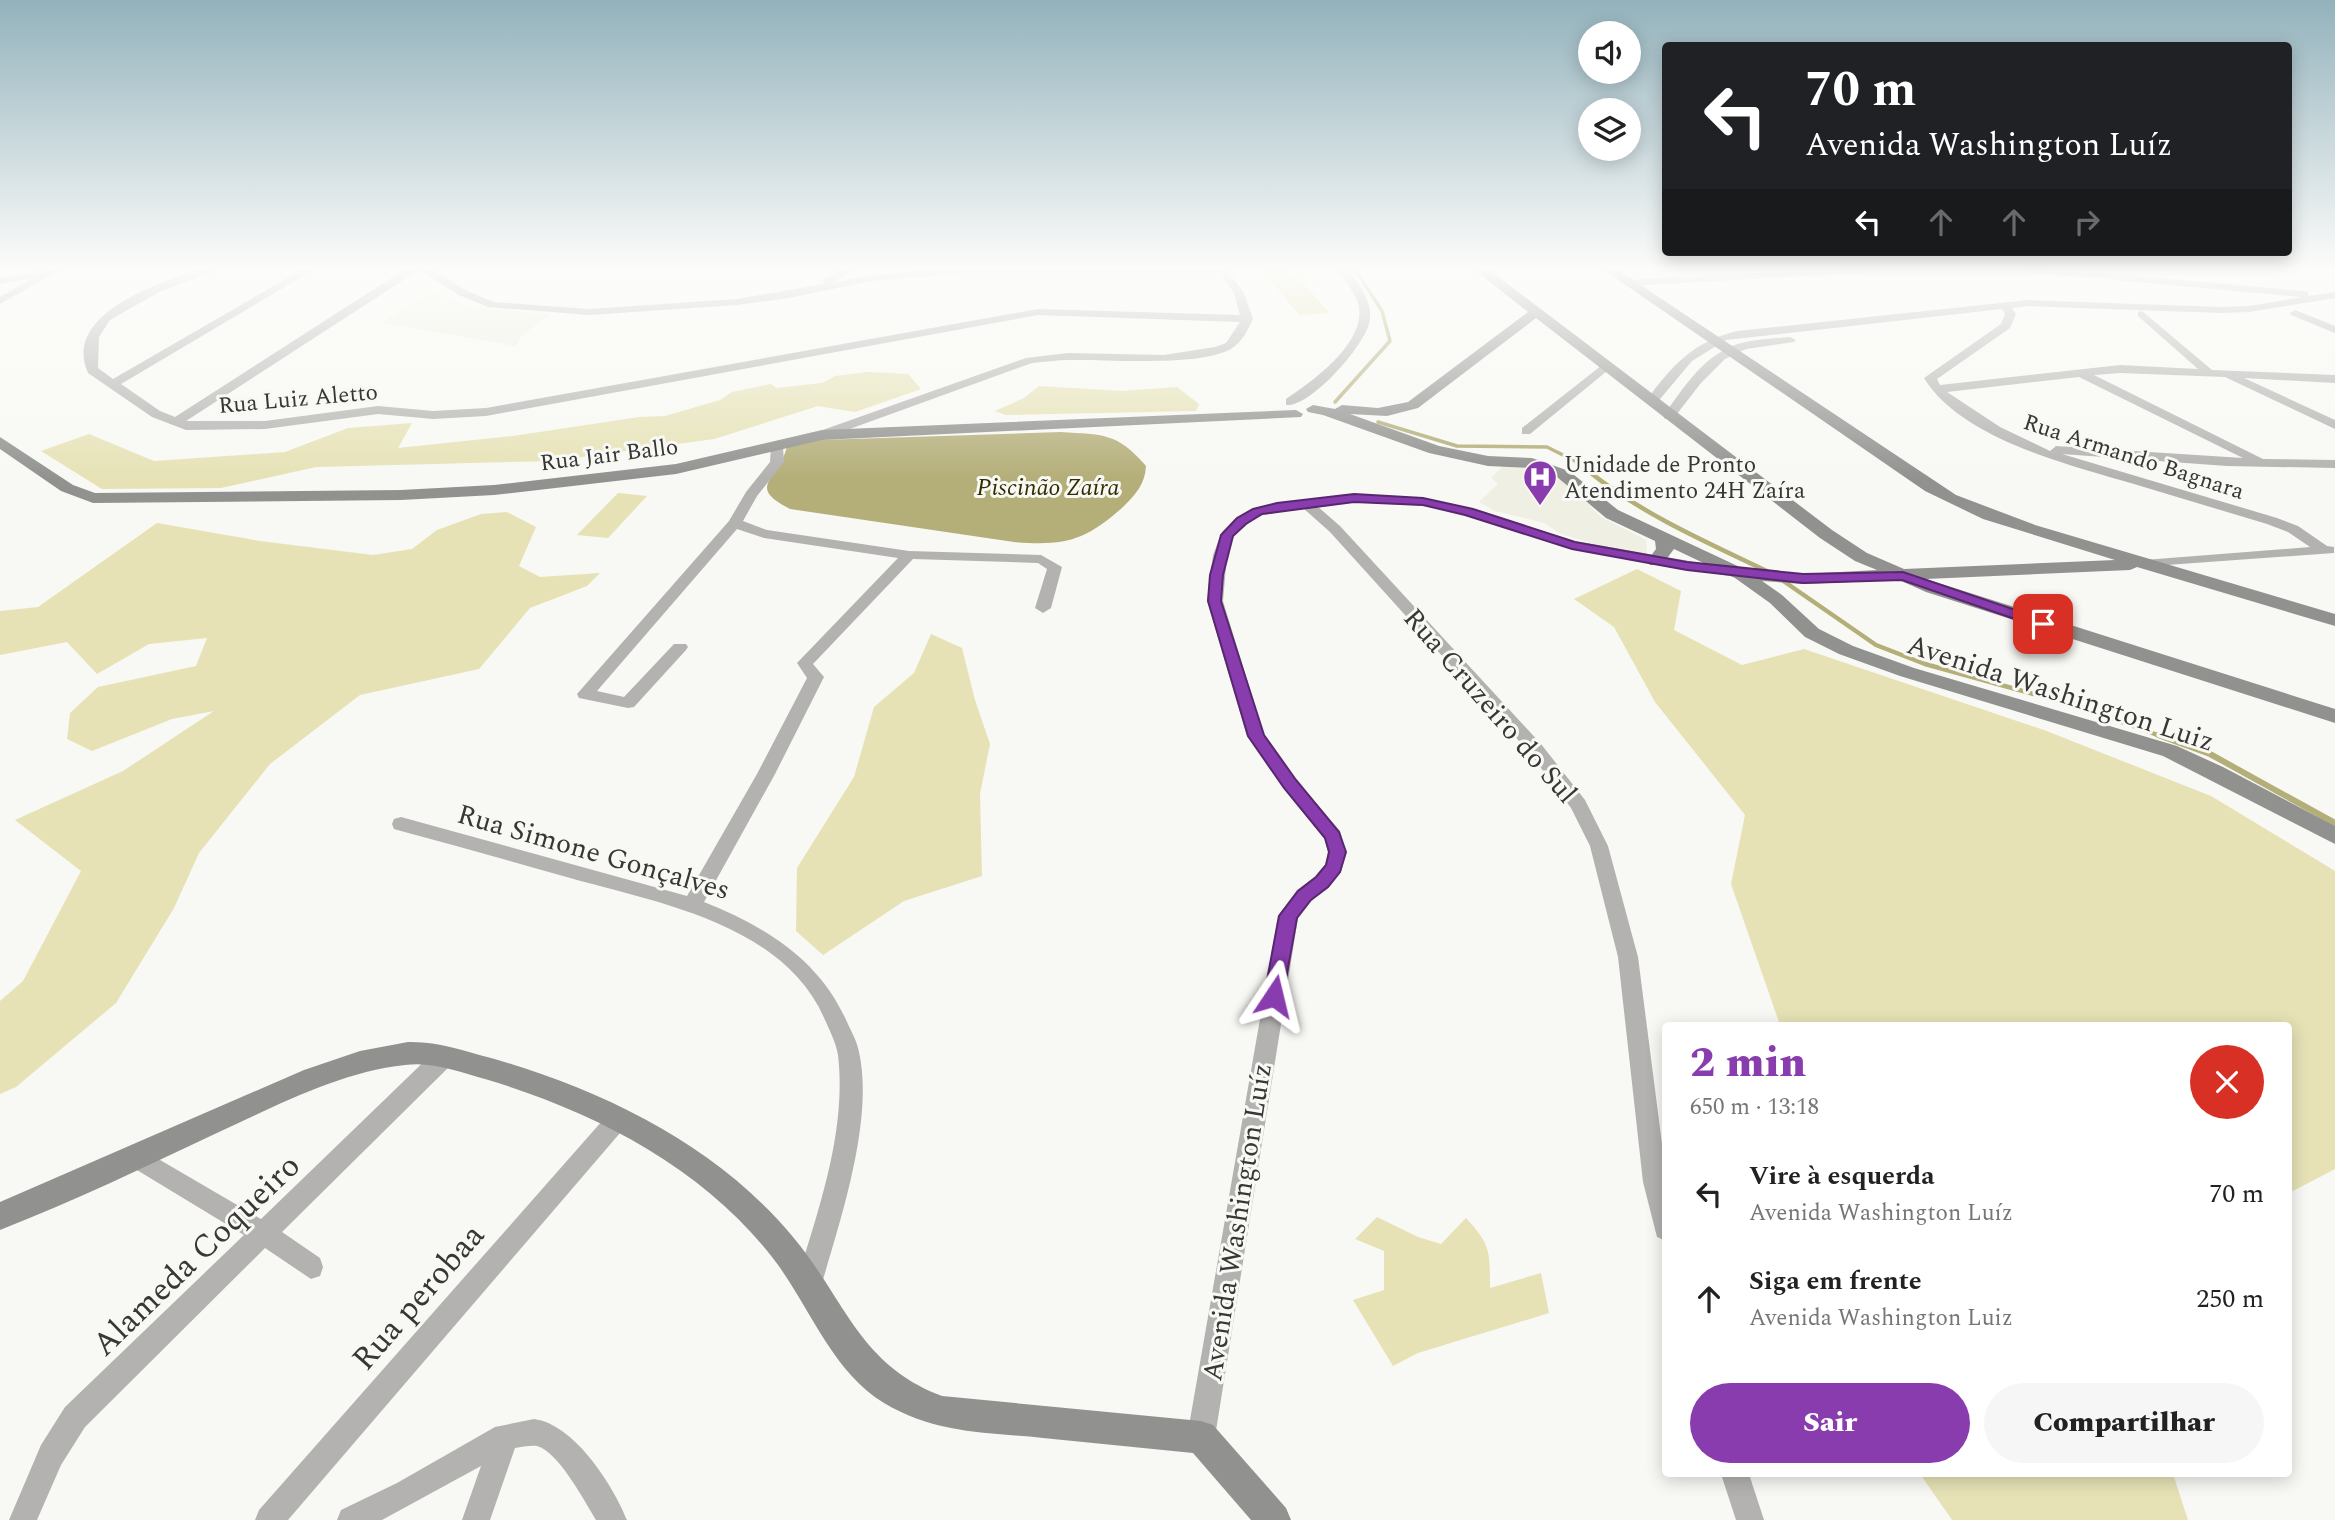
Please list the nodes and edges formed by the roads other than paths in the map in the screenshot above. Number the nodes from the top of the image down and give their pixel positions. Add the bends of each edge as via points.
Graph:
1 (93, 337) edge
2 (193, 337) edge
3 (309, 337) edge
4 (900, 337) edge
5 (1237, 337) edge
6 (1357, 337) edge
7 (1503, 337) edge
8 (1566, 337) edge
9 (1708, 337) edge
10 (1725, 337) edge
11 (1810, 337) edge
12 (1989, 337) edge
13 (2170, 337) edge
14 (1712, 340) junction
15 (1728, 352) junction
16 (1606, 367) junction
17 (2078, 372) junction
18 (2215, 373) junction
19 (2335, 379) edge
20 (111, 385) junction
21 (1313, 388) junction
22 (1937, 389) junction
23 (1651, 402) junction
24 (1302, 407) junction
25 (1669, 416) junction
26 (175, 423) junction
27 (2335, 425) edge
28 (1526, 431) dead end
29 (822, 435) junction
30 (0, 442) edge
31 (777, 447) junction
32 (2038, 451) junction
33 (2104, 454) junction
34 (2265, 464) junction
35 (2335, 464) edge
36 (2088, 467) junction
37 (1306, 504) junction
38 (735, 523) junction
39 (2048, 535) junction
40 (1664, 540) junction
41 (2330, 550) edge
42 (909, 555) junction
43 (1656, 561) junction
44 (2188, 561) junction
45 (2144, 564) junction
46 (2108, 566) junction
47 (2066, 568) junction
48 (1741, 574) junction
49 (1903, 576) junction
50 (2219, 586) junction
51 (1043, 608) dead end
52 (2335, 620) edge
53 (680, 647) dead end
54 (2335, 716) edge
55 (401, 824) dead end
56 (2335, 836) edge
57 (692, 905) junction
58 (444, 1057) junction
59 (618, 1119) junction
60 (135, 1157) junction
61 (1662, 1212) edge
62 (0, 1216) edge
63 (265, 1234) junction
64 (312, 1267) dead end
65 (809, 1283) junction
66 (505, 1437) junction
67 (1201, 1437) junction
68 (1736, 1477) edge
69 (23, 1520) edge
70 (269, 1520) edge
71 (351, 1520) edge
72 (476, 1520) edge
73 (613, 1520) edge
74 (1274, 1520) edge
75 (1750, 1520) edge

1 - 20 street, Rua Luiz Aletto via 92,370
2 - 20 street
3 - 26 street
4 - 26 street, Rua Luiz Aletto via 486,412 433,415 378,410 224,427
5 - 29 street via 1218,350 1164,358 1059,356 1030,360
6 - 21 street
7 - 24 main road via 1402,411
8 - 16 main road
9 - 14 main road
10 - 14 street
11 - 15 street
12 - 22 street via 1934,373 1930,378
13 - 18 street
14 - 15 main road
14 - 23 street via 1694,351
15 - 25 street
15 - 39 main road via 1958,504
16 - 23 main road
16 - 28 street
17 - 18 street, Rua Armando Bagnara
17 - 22 street, Rua Armando Bagnara
17 - 34 street
18 - 19 street, Rua Armando Bagnara
18 - 27 street
20 - 26 street, Rua Luiz Aletto
21 - 24 street
21 - 24 street
22 - 32 street, Rua Armando Bagnara via 2001,434
23 - 25 main road
24 - 29 main road, Rua Jair Ballo via 1237,417
24 - 40 main road via 1435,450 1550,469 1563,474 1612,514
25 - 49 main road via 1842,545
29 - 31 main road, Rua Jair Ballo
30 - 31 main road, Rua Jair Ballo via 67,488 108,499 494,490 676,469
31 - 38 street via 777,462
32 - 33 street
32 - 36 street, Rua Armando Bagnara
33 - 34 street
33 - 36 street
34 - 35 street
36 - 41 street, Rua Armando Bagnara via 2272,521
37 - 43 street, Avenida Washington Luiz via 1354,498 1423,502 1572,545
37 - 61 street, Rua Cruzeiro do Sul via 1335,529 1535,748 1579,805 1602,856 1628,957
37 - 67 street, Avenida Washington Luíz via 1268,509 1241,521 1227,535 1216,575 1214,601 1256,736 1333,836 1337,852 1334,867 1288,916
38 - 42 street via 764,534
38 - 53 street via 585,694 628,703
39 - 45 main road
39 - 46 main road
39 - 47 main road via 2061,547
40 - 43 main road via 1665,549
40 - 48 main road
41 - 44 street
42 - 51 street via 1048,562 1055,567
42 - 57 street via 805,663 816,677
43 - 48 street, Avenida Washington Luiz
44 - 45 street
44 - 50 main road
45 - 46 main road, Avenida Washington Luiz
45 - 50 main road
46 - 47 main road, Avenida Washington Luiz
47 - 49 main road, Avenida Washington Luiz
48 - 49 main road, Avenida Washington Luiz via 1803,579
48 - 56 main road, Avenida Washington Luiz via 1812,633 1846,650 2170,751
49 - 54 main road
50 - 52 main road
55 - 57 street, Rua Simone Gonçalves
57 - 65 street, Rua Simone Gonçalves via 737,922 802,969 833,1009 849,1056 841,1166
58 - 59 main road via 530,1079
58 - 60 main road via 410,1053 352,1066 282,1091
58 - 63 street, Alameda Coqueiro
59 - 65 main road via 715,1178 772,1233
59 - 70 street, Rua perobaa
60 - 62 main road
60 - 63 street
63 - 64 street
63 - 69 street, Alameda Coqueiro via 75,1417 51,1455
65 - 67 main road via 875,1377 930,1408
66 - 71 street
66 - 72 street
66 - 73 street via 544,1434 562,1447
67 - 74 main road
68 - 75 street

